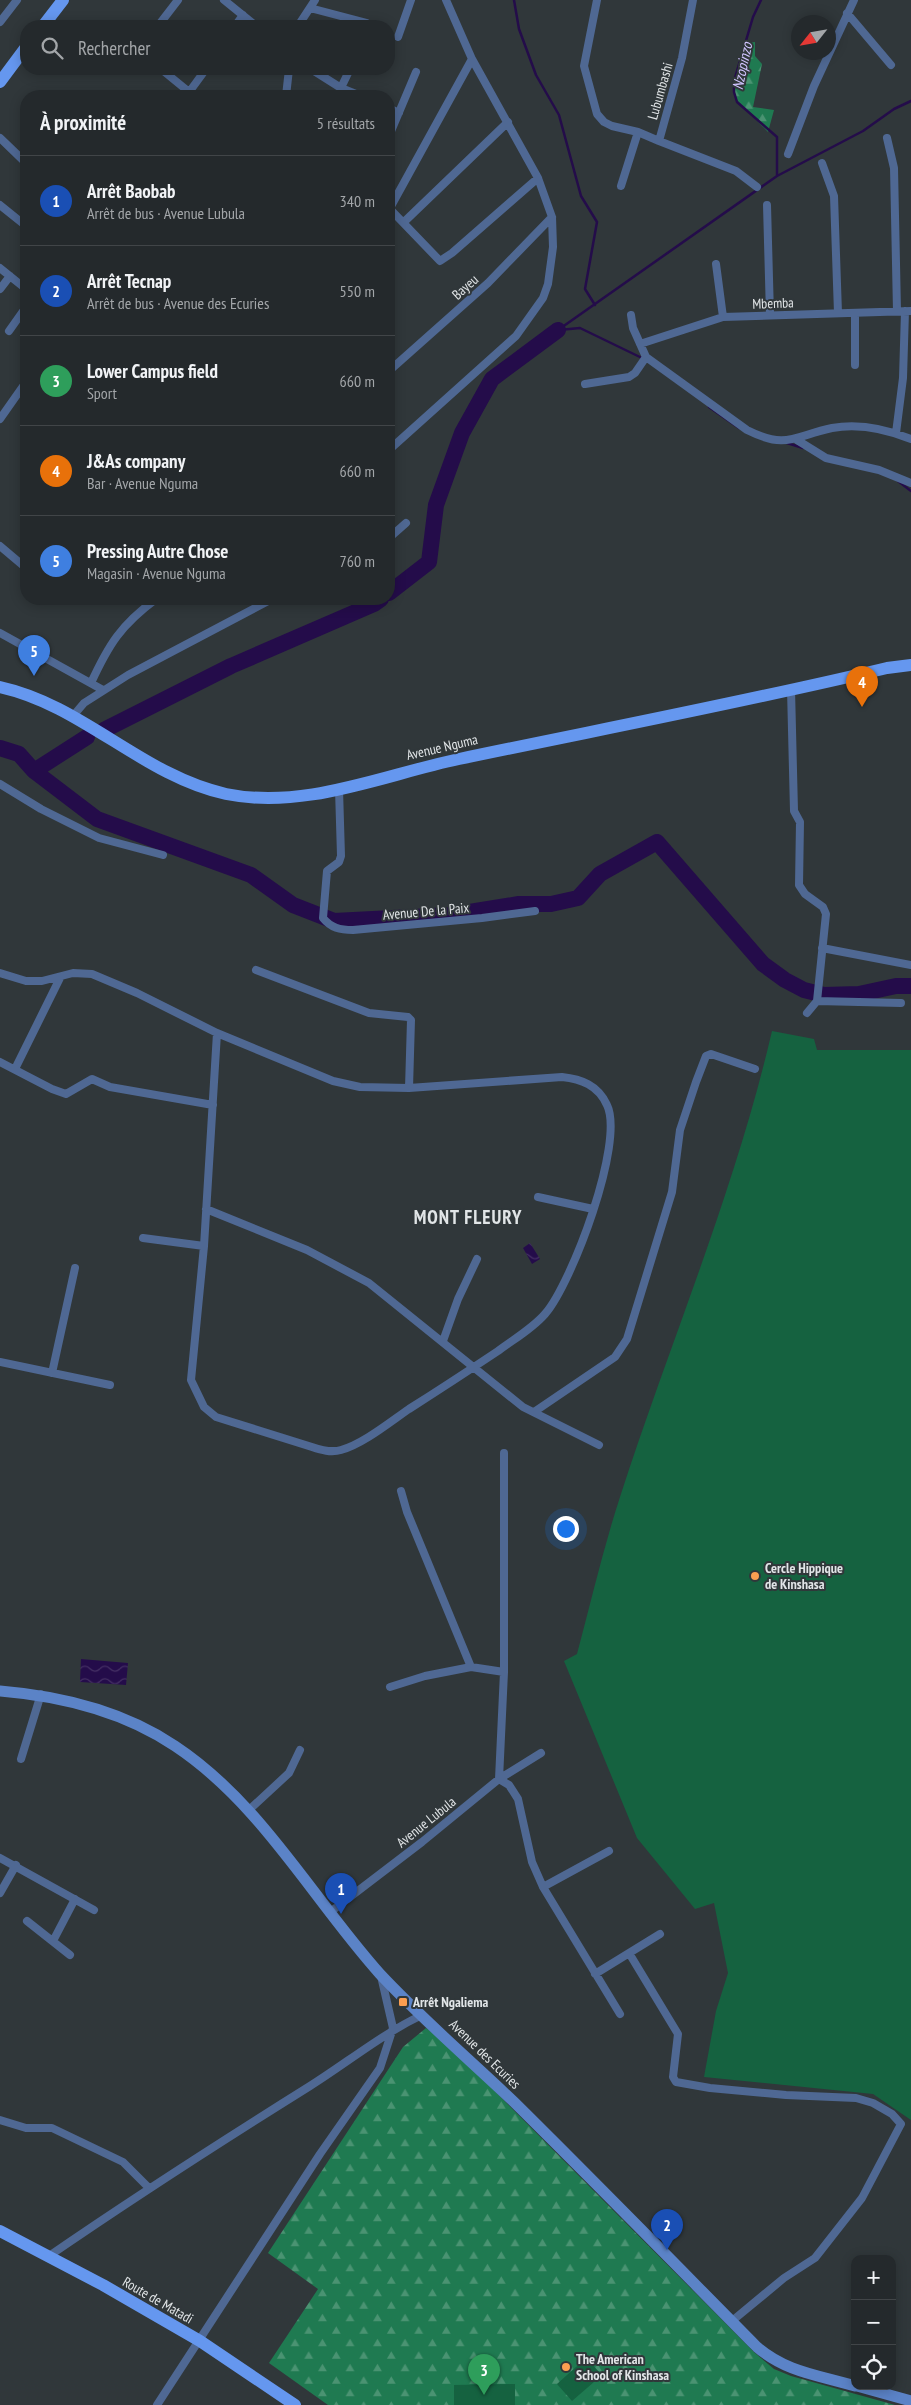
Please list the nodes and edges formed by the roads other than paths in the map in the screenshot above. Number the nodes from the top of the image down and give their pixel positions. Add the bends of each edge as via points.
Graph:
1 (17, 0) edge
2 (63, 0) edge
3 (178, 0) edge
4 (224, 0) edge
5 (411, 0) edge
6 (446, 0) edge
7 (597, 0) edge
8 (693, 0) edge
9 (854, 0) edge
10 (312, 2) edge
11 (847, 13) junction
12 (243, 15) junction
13 (48, 20) edge
14 (163, 20) edge
15 (239, 20) edge
16 (249, 20) edge
17 (302, 20) edge
18 (360, 20) edge
19 (0, 22) edge
20 (398, 37) dead end
21 (20, 55) edge
22 (472, 58) junction
23 (891, 65) dead end
24 (416, 72) dead end
25 (168, 75) edge
26 (202, 75) edge
27 (288, 75) edge
28 (320, 75) edge
29 (347, 75) edge
30 (0, 82) edge
31 (341, 88) junction
32 (184, 90) edge
33 (193, 90) edge
34 (287, 90) edge
35 (346, 90) edge
36 (395, 111) edge
37 (399, 113) junction
38 (395, 122) edge
39 (508, 122) junction
40 (638, 132) junction
41 (0, 138) edge
42 (887, 138) dead end
43 (659, 141) junction
44 (788, 154) dead end
45 (20, 157) edge
46 (822, 162) dead end
47 (538, 178) junction
48 (621, 186) dead end
49 (757, 187) dead end
50 (395, 197) edge
51 (767, 205) dead end
52 (0, 206) edge
53 (395, 214) edge
54 (552, 216) junction
55 (20, 221) edge
56 (404, 222) junction
57 (716, 264) dead end
58 (0, 268) edge
59 (10, 276) junction
60 (20, 284) edge
61 (0, 289) edge
62 (897, 311) junction
63 (908, 311) edge
64 (838, 313) junction
65 (854, 313) junction
66 (20, 315) edge
67 (631, 315) dead end
68 (770, 315) junction
69 (723, 317) junction
70 (9, 331) dead end
71 (640, 344) junction
72 (646, 357) junction
73 (855, 365) dead end
74 (395, 366) edge
75 (585, 384) dead end
76 (20, 391) edge
77 (0, 419) edge
78 (896, 433) junction
79 (911, 439) edge
80 (797, 440) junction
81 (395, 445) edge
82 (911, 483) edge
83 (406, 523) dead end
84 (395, 533) edge
85 (1, 548) edge
86 (20, 563) edge
87 (149, 605) edge
88 (261, 605) edge
89 (0, 633) edge
90 (911, 665) edge
91 (91, 683) junction
92 (0, 686) edge
93 (791, 689) junction
94 (103, 690) junction
95 (73, 716) junction
96 (0, 784) edge
97 (339, 788) junction
98 (164, 855) dead end
99 (535, 911) dead end
100 (822, 948) junction
101 (911, 965) edge
102 (256, 970) dead end
103 (0, 973) edge
104 (60, 978) junction
105 (817, 998) junction
106 (901, 1003) dead end
107 (807, 1013) dead end
108 (217, 1033) junction
109 (0, 1062) edge
110 (15, 1069) junction
111 (755, 1069) dead end
112 (409, 1088) junction
113 (213, 1105) junction
114 (538, 1197) dead end
115 (206, 1209) junction
116 (593, 1209) junction
117 (143, 1238) dead end
118 (204, 1246) junction
119 (478, 1259) dead end
120 (75, 1268) dead end
121 (443, 1341) junction
122 (0, 1362) edge
123 (475, 1366) junction
124 (52, 1373) junction
125 (110, 1384) dead end
126 (534, 1412) junction
127 (599, 1445) dead end
128 (504, 1453) dead end
129 (401, 1491) dead end
130 (471, 1667) junction
131 (504, 1672) junction
132 (390, 1687) dead end
133 (0, 1691) edge
134 (41, 1694) junction
135 (300, 1750) dead end
136 (541, 1753) dead end
137 (21, 1759) dead end
138 (499, 1778) junction
139 (249, 1810) junction
140 (609, 1851) dead end
141 (0, 1858) edge
142 (16, 1866) junction
143 (543, 1888) junction
144 (0, 1893) edge
145 (75, 1899) junction
146 (94, 1910) dead end
147 (329, 1913) junction
148 (27, 1921) dead end
149 (660, 1934) dead end
150 (53, 1941) junction
151 (629, 1953) junction
152 (70, 1955) dead end
153 (381, 1974) junction
154 (595, 1974) junction
155 (620, 2014) dead end
156 (422, 2015) junction
157 (393, 2028) junction
158 (0, 2120) edge
159 (149, 2188) junction
160 (0, 2231) edge
161 (49, 2256) junction
162 (732, 2321) junction
163 (200, 2341) junction
164 (851, 2385) edge
165 (871, 2390) edge
166 (911, 2401) edge
167 (157, 2405) edge
168 (295, 2405) edge

1 - 19 street
2 - 13 main road
3 - 14 street
4 - 12 street
5 - 20 street
6 - 22 street
7 - 40 street via 584,60 594,108 604,122
8 - 43 street, Lubumbashi via 682,58
9 - 11 street
10 - 17 street
10 - 18 street
11 - 23 street
11 - 44 street
12 - 15 street
12 - 16 street
21 - 30 main road
22 - 39 street
22 - 50 street
24 - 37 street
25 - 32 street
26 - 33 street
27 - 34 street
28 - 31 street
29 - 31 street
31 - 35 street
36 - 37 street
37 - 38 street
39 - 47 street
39 - 56 street
40 - 43 street
40 - 48 street
41 - 45 street
42 - 62 street via 894,168
43 - 49 street, Lubumbashi via 736,171
46 - 64 street via 834,196
47 - 54 street
47 - 56 street via 442,260 438,260
51 - 68 street
52 - 55 street
53 - 56 street
54 - 74 street, Bayeu via 488,283
54 - 81 street via 554,239 548,284 538,305 516,336
57 - 69 street
58 - 59 street
59 - 60 street
59 - 61 street
62 - 63 street, Mbemba
62 - 65 street, Mbemba
63 - 78 street
64 - 65 street, Mbemba
64 - 68 street, Mbemba
65 - 73 street
66 - 70 street
67 - 71 street
68 - 69 street, Mbemba
69 - 71 street, Mbemba
71 - 72 street
72 - 75 street via 629,377
72 - 80 street via 747,430 775,441
76 - 77 street
78 - 79 street
78 - 80 street via 867,426 834,428
80 - 82 street via 826,458 879,470
83 - 84 street
85 - 86 street
87 - 91 street via 120,631
88 - 94 street
89 - 91 street
90 - 93 main road, Avenue Nguma
91 - 94 street
92 - 95 main road, Avenue Nguma via 25,693
93 - 97 main road, Avenue Nguma via 431,764
93 - 100 street via 794,811 800,822 798,880 805,894 825,910
94 - 95 street via 84,703
95 - 97 main road, Avenue Nguma via 157,767 192,784 226,794 290,798
96 - 98 street via 99,838
97 - 99 street, Avenue De la Paix via 341,856 339,862 327,871 323,916 338,930
100 - 101 street
100 - 105 street
102 - 112 street via 369,1013 408,1017 413,1024
103 - 104 street via 26,981
104 - 108 street via 73,973 92,974
104 - 110 street
105 - 106 street
105 - 107 street
108 - 112 street via 333,1081 360,1087
108 - 113 street
109 - 110 street
110 - 113 street via 66,1094 92,1079 110,1087
111 - 126 street via 712,1054 706,1056 680,1130 672,1192 627,1339 615,1357
112 - 116 street via 562,1077 588,1082 608,1105 611,1117 601,1184
113 - 115 street
114 - 116 street
115 - 118 street
115 - 121 street via 307,1250 369,1283
116 - 123 street via 576,1261 556,1300 531,1328
117 - 118 street
118 - 123 street via 191,1380 204,1407 216,1417 326,1451 340,1450 390,1422
119 - 121 street via 458,1299
120 - 124 street
121 - 123 street
122 - 124 street
123 - 126 street via 523,1407
124 - 125 street
126 - 127 street
128 - 131 street
129 - 130 street via 406,1512
130 - 131 street
130 - 132 street
131 - 138 street
133 - 134 street, Avenue des Ecuries
134 - 137 street
134 - 139 street, Avenue des Ecuries via 110,1712 173,1744 215,1776
135 - 139 street via 289,1773
136 - 138 street, Avenue Lubula
138 - 143 street via 509,1785 518,1799 532,1862
138 - 147 street, Avenue Lubula
139 - 147 street, Avenue des Ecuries
140 - 143 street
141 - 142 street
142 - 144 street
142 - 145 street
143 - 154 street
145 - 146 street
145 - 150 street
147 - 153 street, Avenue des Ecuries
148 - 150 street
149 - 151 street
150 - 152 street
151 - 154 street
151 - 162 street via 678,2034 673,2077 676,2082 786,2095 856,2098 886,2110 902,2124 862,2198 815,2258 784,2278
153 - 156 street, Avenue des Ecuries
153 - 157 street
154 - 155 street
156 - 157 street
156 - 162 street, Avenue des Ecuries via 602,2189
157 - 159 street via 345,2064
157 - 163 street via 380,2068 320,2154
158 - 159 street via 26,2128 52,2128 123,2162
159 - 161 street
160 - 161 main road, Route de Matadi
161 - 163 main road, Route de Matadi
162 - 164 street, Avenue des Ecuries via 772,2360
163 - 167 street
163 - 168 main road, Route de Matadi
165 - 166 street, Avenue des Ecuries

